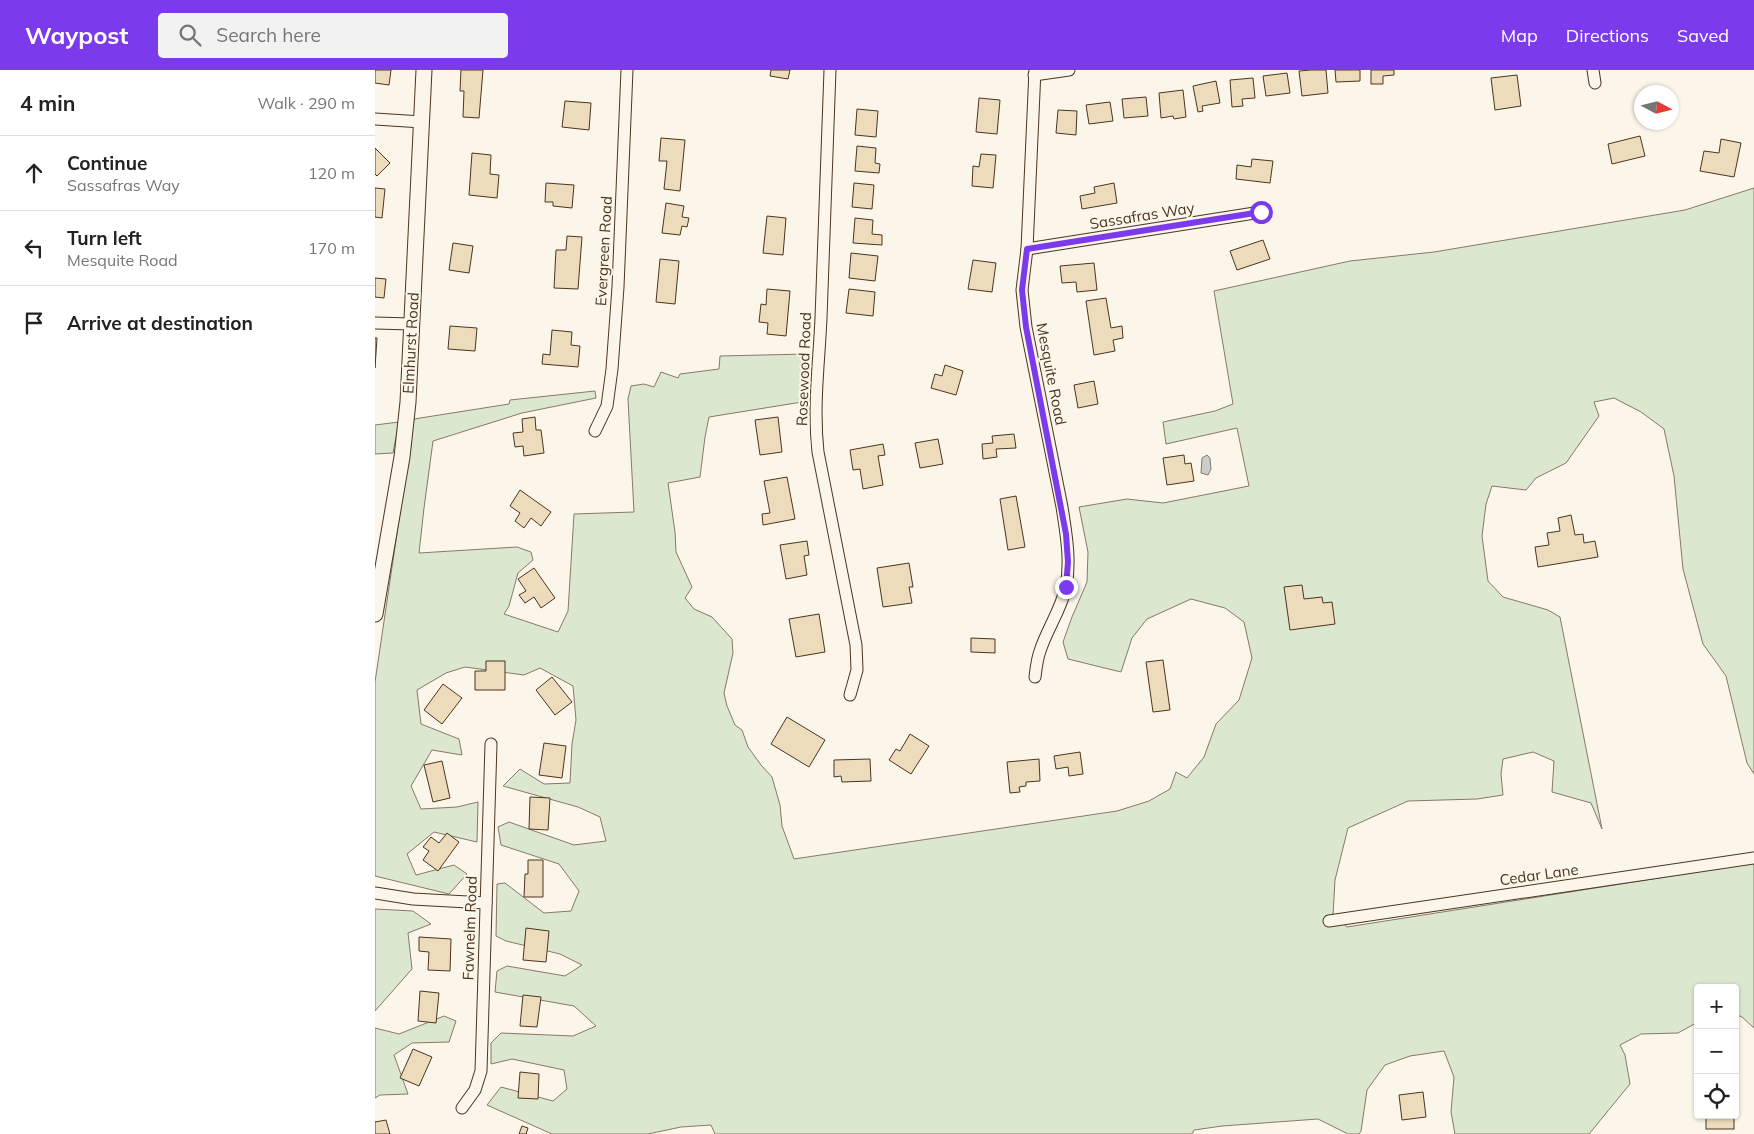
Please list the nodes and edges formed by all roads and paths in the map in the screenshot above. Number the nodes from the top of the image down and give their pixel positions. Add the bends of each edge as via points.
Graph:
1 (424, 70) edge
2 (627, 70) edge
3 (830, 70) edge
4 (1069, 70) edge
5 (1593, 70) edge
6 (1035, 73) edge
7 (1595, 83) dead end
8 (375, 119) edge
9 (422, 122) junction
10 (1261, 212) dead end
11 (1027, 249) junction
12 (375, 323) edge
13 (412, 324) junction
14 (595, 431) dead end
15 (375, 614) edge
16 (1035, 677) dead end
17 (850, 695) dead end
18 (491, 744) dead end
19 (1754, 858) edge
20 (375, 893) edge
21 (486, 903) junction
22 (1329, 920) dead end
23 (462, 1108) dead end

1 - 9 street, Elmhurst Road
2 - 14 street, Evergreen Road via 612,369 607,406
3 - 17 street, Rosewood Road via 815,428 856,645 857,670
4 - 6 street
5 - 7 street
6 - 11 street, Mesquite Road
8 - 9 street
9 - 13 street, Elmhurst Road
10 - 11 street, Sassafras Way
11 - 16 street, Mesquite Road via 1022,290 1026,327 1062,507 1068,562 1066,587 1039,651
12 - 13 street
13 - 15 street, Elmhurst Road via 402,457
18 - 21 street, Fawnelm Road
19 - 22 street, Cedar Lane
20 - 21 street via 413,899
21 - 23 street, Fawnelm Road via 481,1072 475,1090

